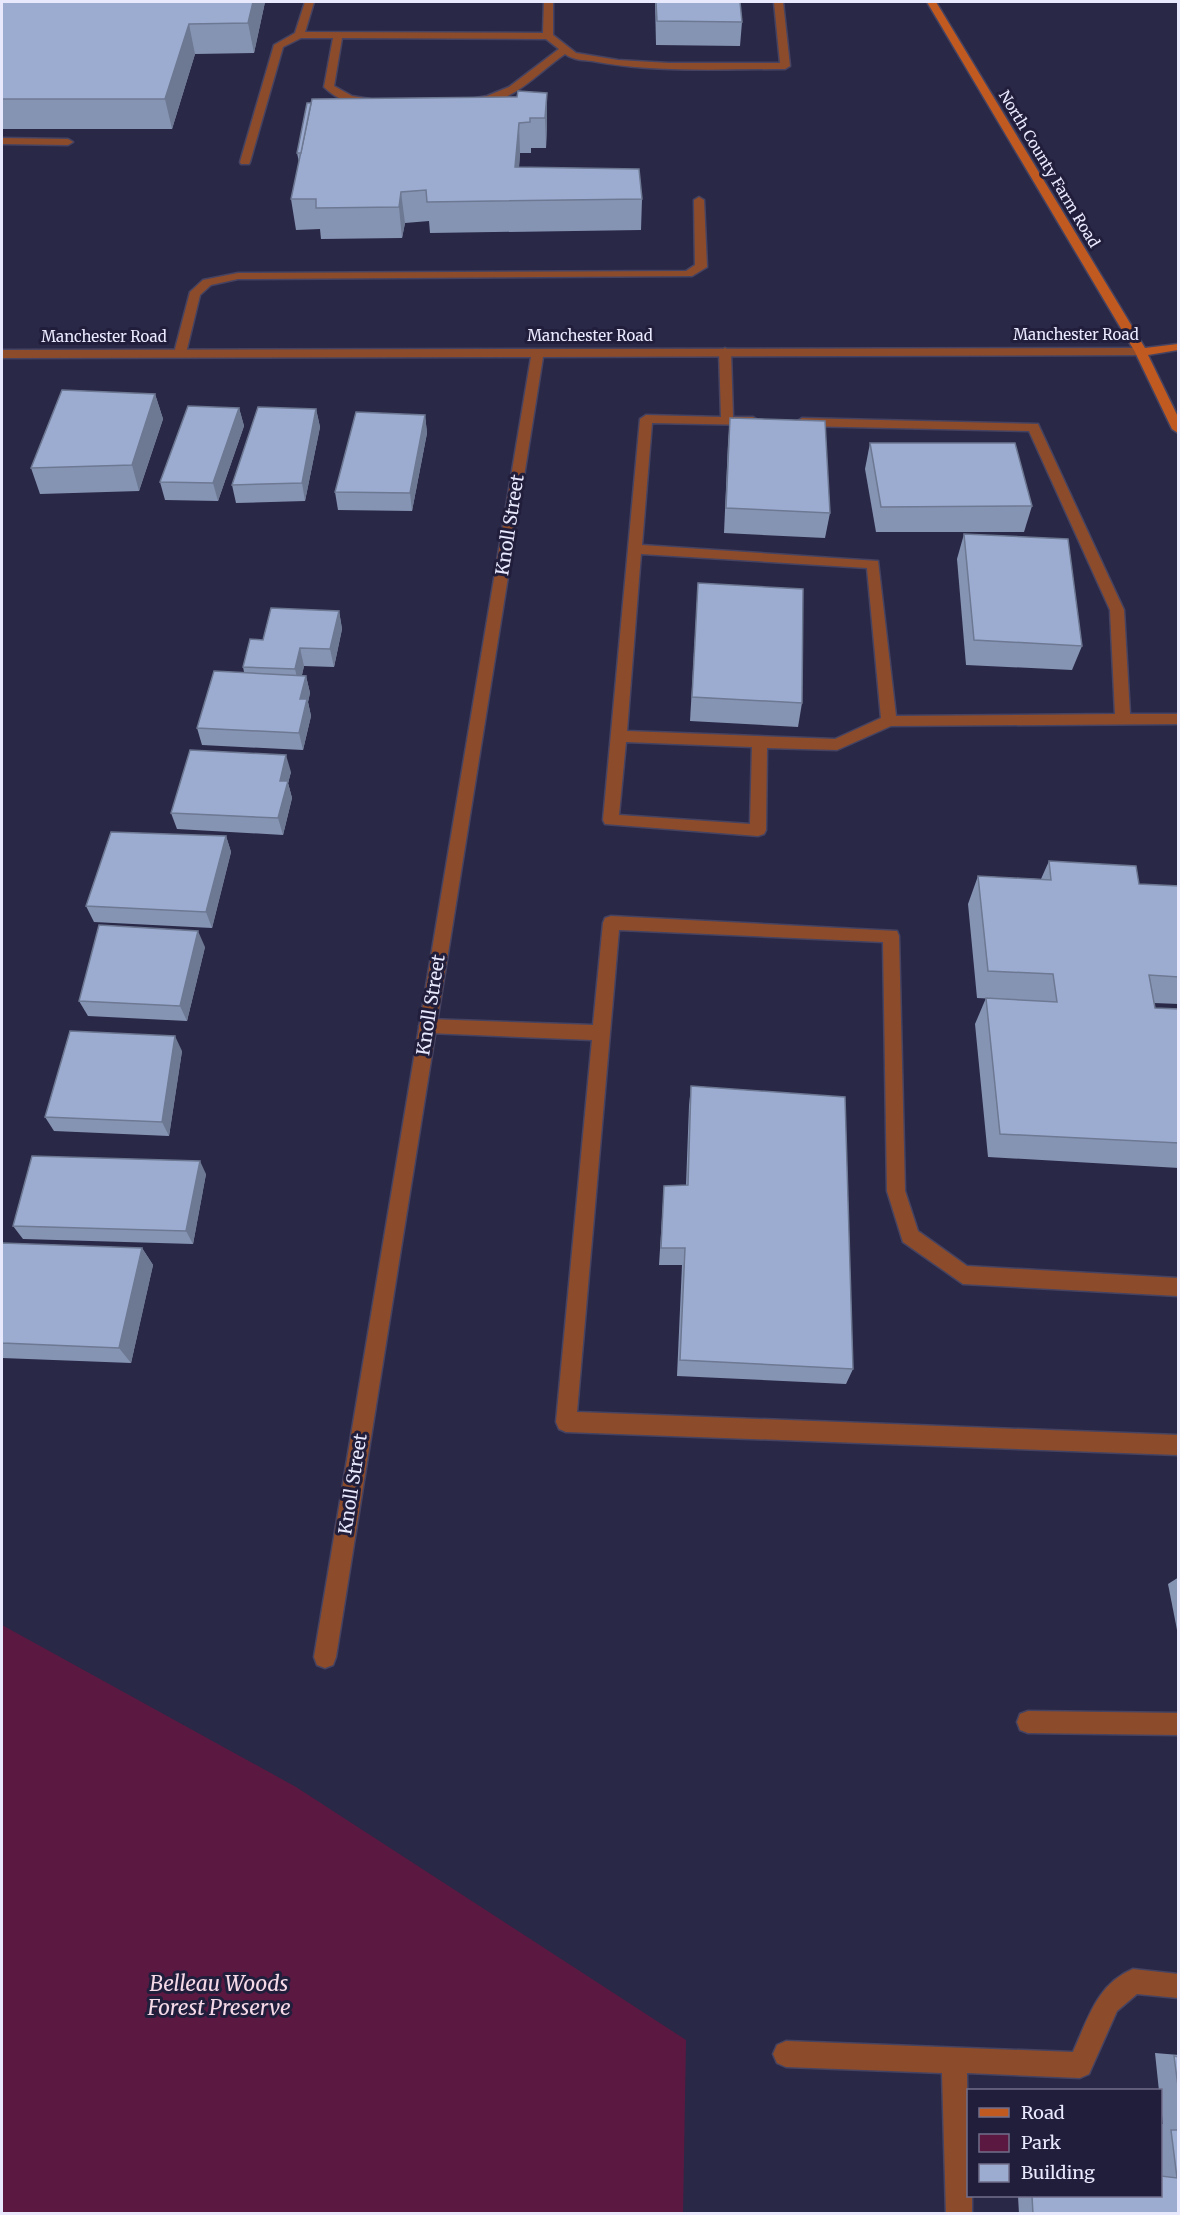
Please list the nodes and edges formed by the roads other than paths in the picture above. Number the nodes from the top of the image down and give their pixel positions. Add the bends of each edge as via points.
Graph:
1 (309, 2) edge
2 (549, 2) edge
3 (779, 2) edge
4 (931, 2) edge
5 (299, 35) junction
6 (338, 35) junction
7 (548, 36) junction
8 (565, 50) junction
9 (467, 101) edge
10 (378, 102) edge
11 (2, 141) edge
12 (68, 142) edge
13 (245, 162) dead end
14 (699, 200) dead end
15 (1179, 347) edge
16 (725, 352) junction
17 (1141, 352) junction
18 (180, 353) junction
19 (538, 353) junction
20 (2, 354) edge
21 (727, 420) junction
22 (762, 421) edge
23 (786, 422) edge
24 (1179, 429) edge
25 (635, 549) junction
26 (1123, 717) junction
27 (1179, 719) edge
28 (889, 721) junction
29 (619, 736) junction
30 (760, 742) junction
31 (428, 1026) junction
32 (602, 1033) junction
33 (1179, 1287) edge
34 (1179, 1445) edge
35 (325, 1657) dead end
36 (1028, 1722) dead end
37 (1179, 1724) edge
38 (1179, 1986) edge
39 (786, 2054) dead end
40 (954, 2061) junction
41 (959, 2214) edge

1 - 5 street
2 - 7 street
3 - 8 street via 785,66 669,66 573,55
4 - 17 main road, North County Farm Road
5 - 6 street
5 - 13 street via 279,45
6 - 7 street
6 - 10 street via 329,87 339,96 356,102
7 - 8 street
8 - 9 street via 509,93 489,101
11 - 12 street
14 - 18 street via 701,267 688,274 238,276 207,282 194,294
15 - 17 main road, Manchester Road
16 - 17 street, Manchester Road
16 - 19 street, Manchester Road
16 - 21 street
17 - 24 main road, North County Farm Road
18 - 19 street, Manchester Road
18 - 20 street, Manchester Road
19 - 31 street, Knoll Street
21 - 22 street
21 - 25 street via 646,419
23 - 26 street via 1034,427 1117,610
25 - 28 street via 873,564
25 - 29 street
26 - 27 street
26 - 28 street
28 - 30 street via 837,745
29 - 30 street
29 - 30 street via 611,820 758,830
31 - 32 street
31 - 35 street, Knoll Street
32 - 33 street via 611,923 891,936 896,1191 910,1236 963,1275
32 - 34 street via 566,1422
36 - 37 street
38 - 40 street via 1133,1981 1108,2002 1080,2065
39 - 40 street
40 - 41 street

